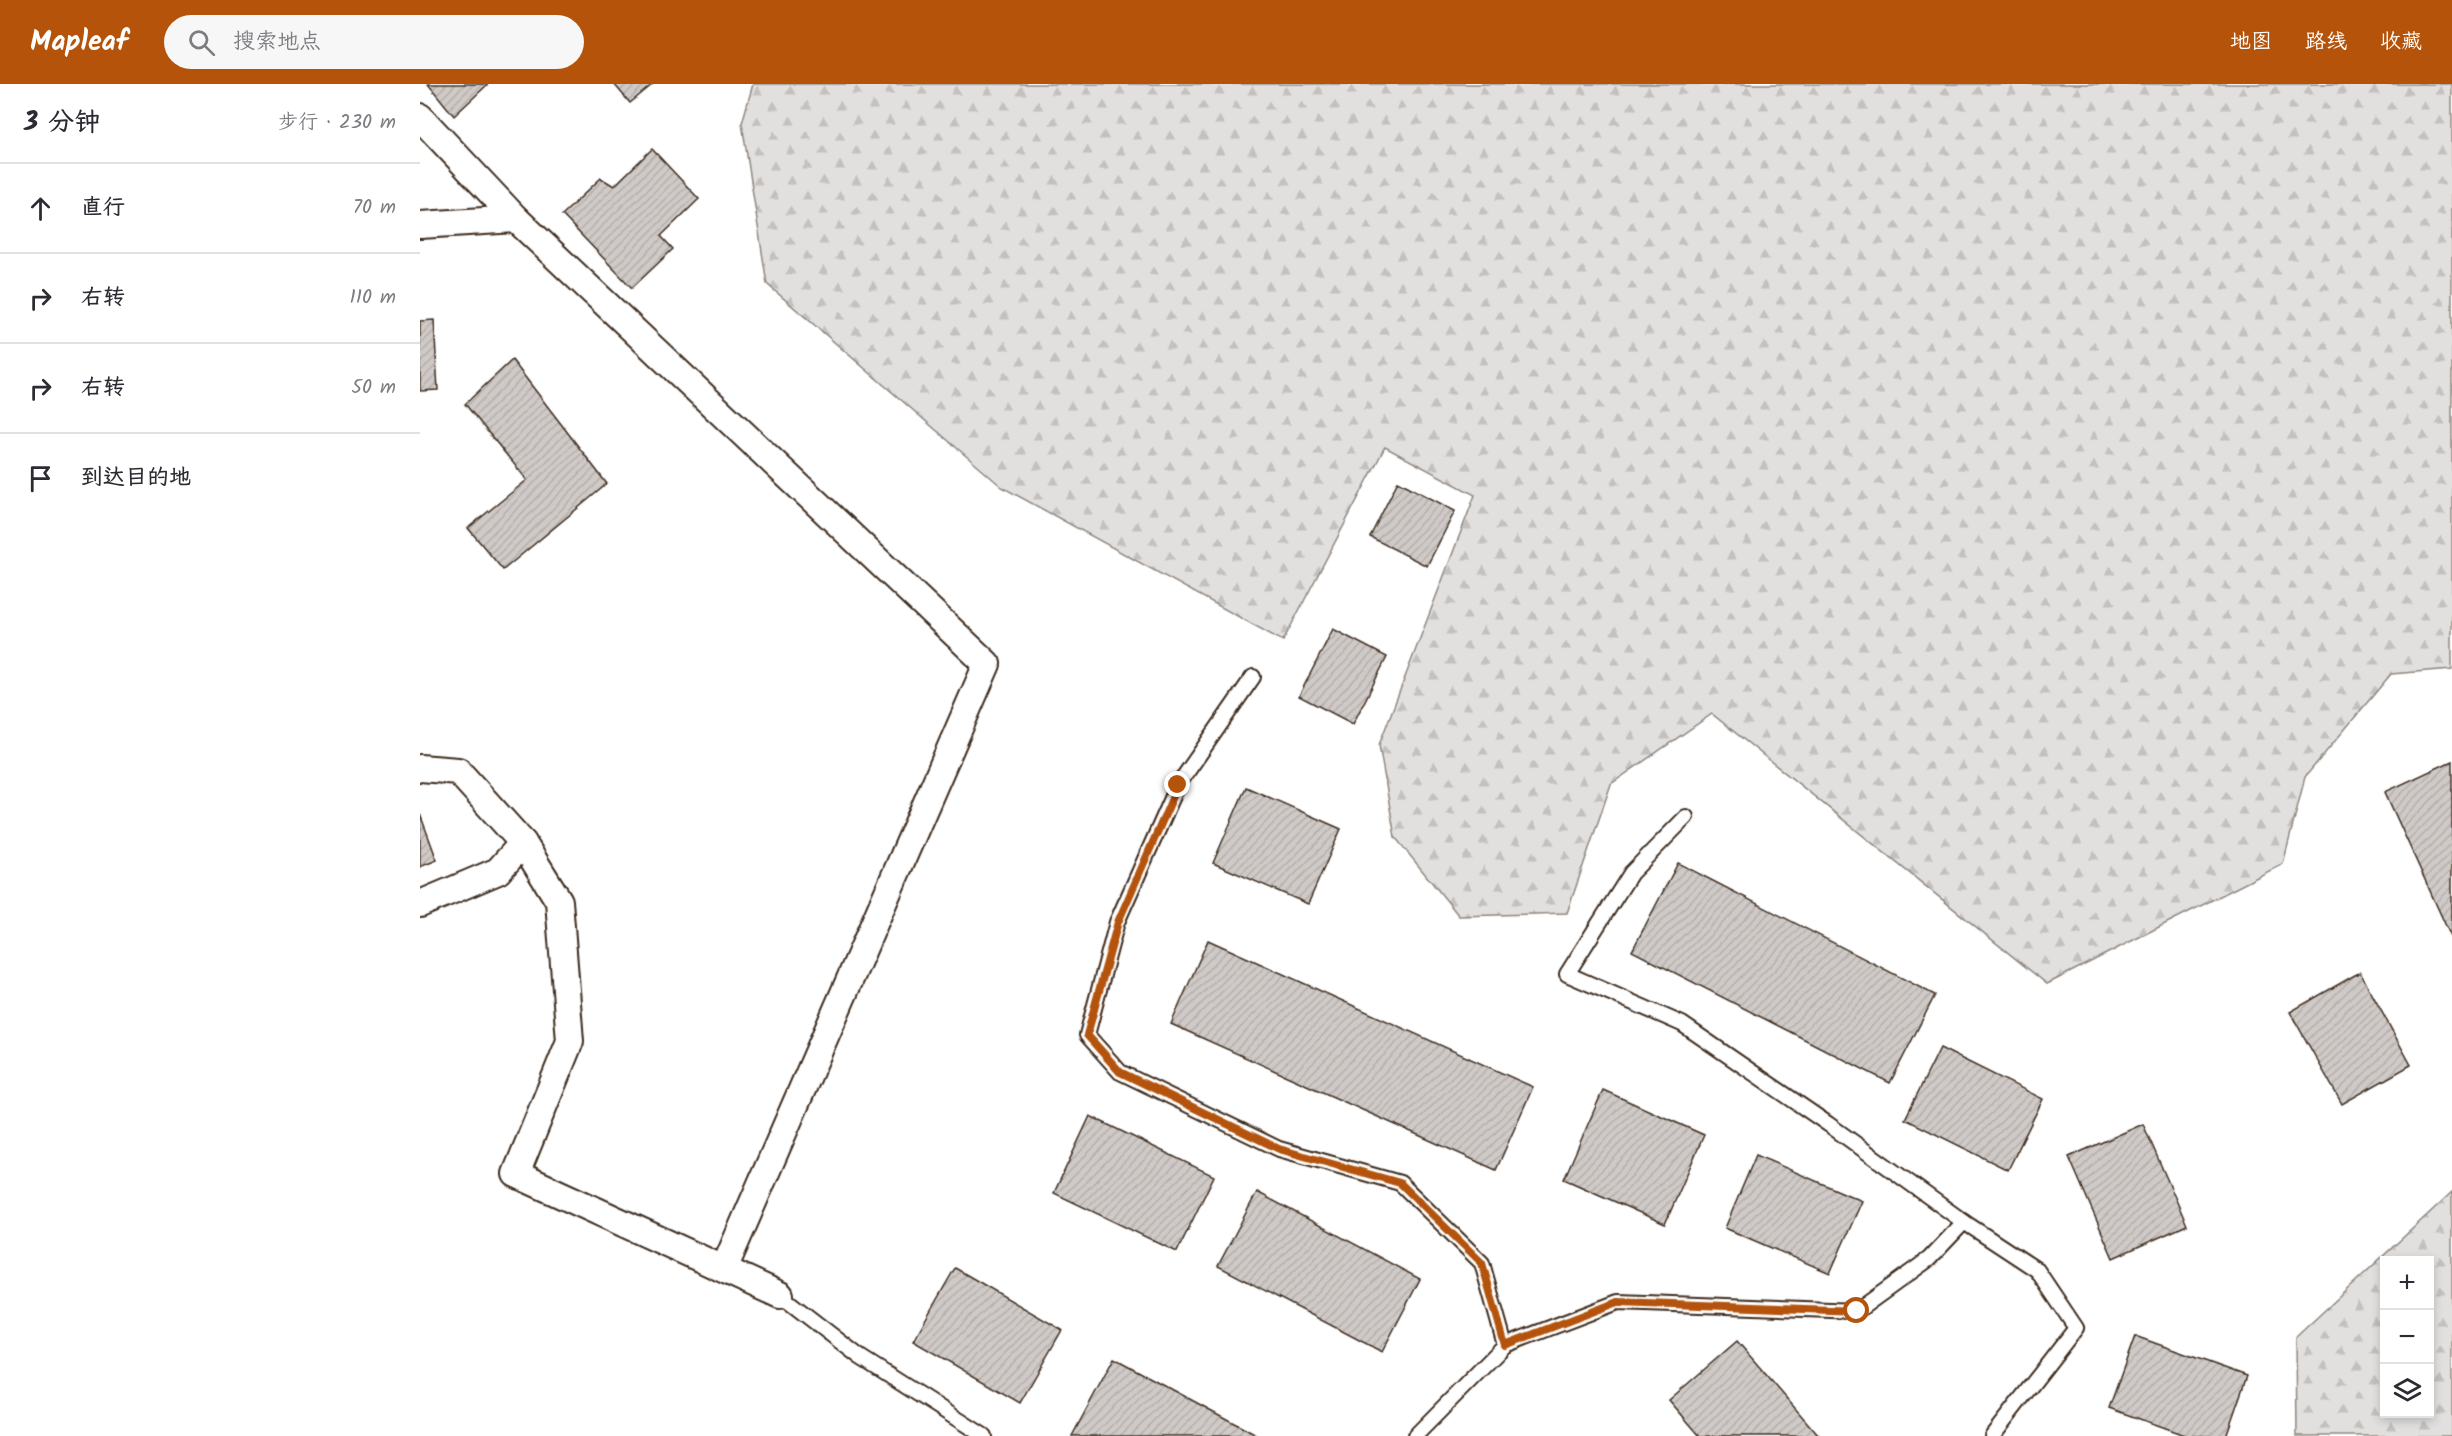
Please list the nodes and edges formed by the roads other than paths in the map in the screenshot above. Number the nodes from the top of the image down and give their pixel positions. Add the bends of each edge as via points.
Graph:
1 (420, 117) edge
2 (516, 219) junction
3 (420, 225) edge
4 (1252, 677) dead end
5 (420, 768) edge
6 (1686, 817) dead end
7 (523, 843) junction
8 (420, 904) edge
9 (1964, 1222) junction
10 (724, 1269) junction
11 (780, 1295) joint
12 (1505, 1345) junction
13 (984, 1436) edge
14 (1415, 1436) edge
15 (1992, 1436) edge

1 - 2 street
2 - 3 street
2 - 10 street via 987,664
4 - 12 lane via 1178,785 1118,922 1087,1035 1120,1072 1279,1149 1400,1183 1482,1263
5 - 7 street via 459,771
6 - 9 lane via 1631,873 1568,974 1682,1024
7 - 8 street via 498,871
7 - 10 street via 559,901 570,1041 516,1174
9 - 12 lane via 1929,1259 1857,1311 1618,1302
9 - 15 lane via 2037,1270 2076,1328
10 - 11 street
11 - 13 lane via 860,1357
12 - 14 lane

